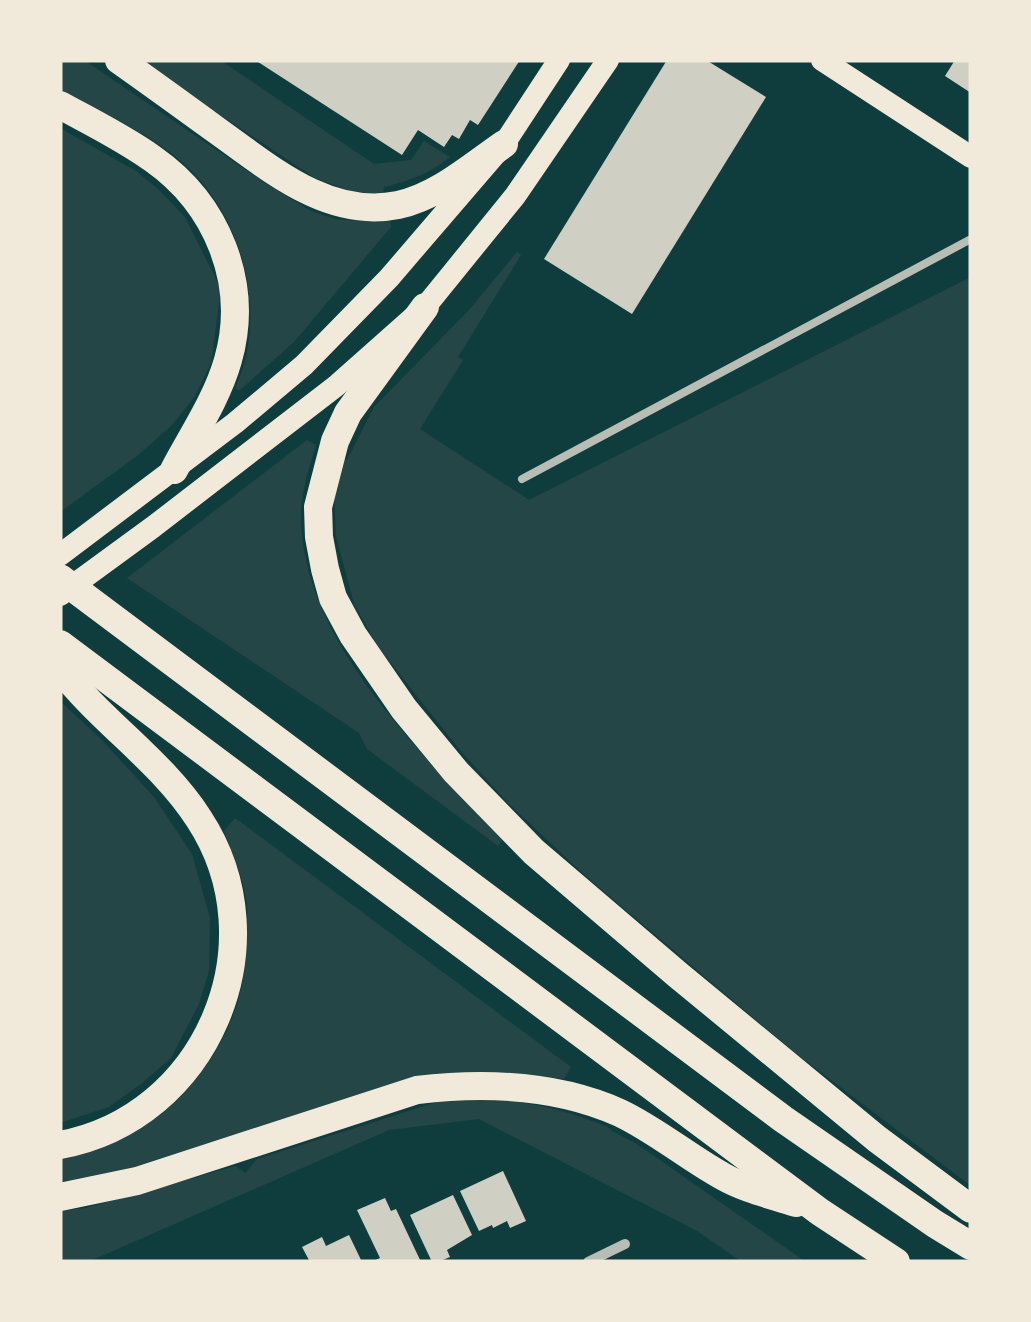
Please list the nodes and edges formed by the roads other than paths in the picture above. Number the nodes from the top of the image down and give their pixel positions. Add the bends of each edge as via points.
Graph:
1 (119, 60) edge
2 (559, 60) edge
3 (608, 60) edge
4 (822, 60) edge
5 (60, 105) edge
6 (504, 144) junction
7 (971, 157) edge
8 (971, 239) edge
9 (425, 306) junction
10 (174, 470) junction
11 (522, 479) dead end
12 (60, 554) edge
13 (60, 578) edge
14 (60, 595) edge
15 (60, 644) edge
16 (60, 668) edge
17 (60, 1146) edge
18 (60, 1197) edge
19 (971, 1209) edge
20 (820, 1212) junction
21 (625, 1244) dead end
22 (971, 1246) edge
23 (588, 1262) edge
24 (896, 1262) edge

1 - 6 highway via 278,174 339,204 366,208 426,196
2 - 6 main road
3 - 9 main road via 515,196
4 - 7 main road
5 - 10 highway via 180,180 205,210 230,265 235,328 228,360
6 - 10 main road via 304,366
8 - 11 lane
9 - 14 main road via 336,386
9 - 19 highway via 348,414 318,507 325,569 353,636 456,772 534,852 877,1140
10 - 12 main road
13 - 22 highway via 783,1119
15 - 20 highway
16 - 17 highway via 199,818 229,888 234,926 222,1001 185,1072 120,1125
18 - 20 highway via 137,1180 418,1090 466,1084 542,1090 621,1113 728,1180
20 - 24 highway
21 - 23 street

